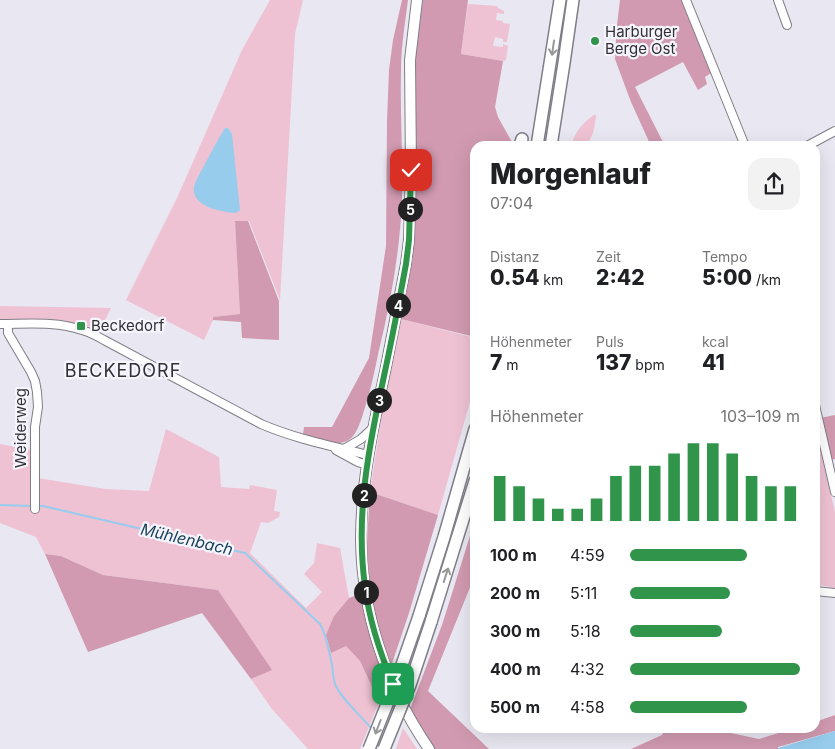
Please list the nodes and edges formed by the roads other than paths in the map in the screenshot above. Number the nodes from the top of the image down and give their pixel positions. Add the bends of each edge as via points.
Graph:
1 (417, 0) edge
2 (560, 0) edge
3 (572, 0) edge
4 (686, 0) edge
5 (778, 0) edge
6 (787, 25) dead end
7 (835, 132) edge
8 (539, 141) edge
9 (552, 141) edge
10 (742, 141) edge
11 (818, 141) edge
12 (4, 324) edge
13 (820, 427) edge
14 (373, 428) junction
15 (328, 446) junction
16 (470, 447) edge
17 (344, 449) junction
18 (368, 460) junction
19 (835, 492) edge
20 (470, 497) edge
21 (35, 509) dead end
22 (820, 592) edge
23 (835, 593) edge
24 (369, 749) edge
25 (384, 749) edge
26 (429, 749) edge

1 - 14 main road via 410,60 409,240
2 -> 8 highway
3 - 9 highway
4 - 10 street
5 - 6 street
7 - 11 street
12 - 15 street via 50,324 81,329 261,424
12 - 21 street, Weiderweg via 31,372 38,399
13 - 19 street
14 - 17 street
14 - 18 main road
15 - 17 street
15 - 18 street via 355,460
16 -> 24 highway, bridge via 419,616
17 - 18 street
18 - 26 main road via 361,540 368,607 393,684
25 -> 20 highway, bridge via 410,685
22 - 23 street

